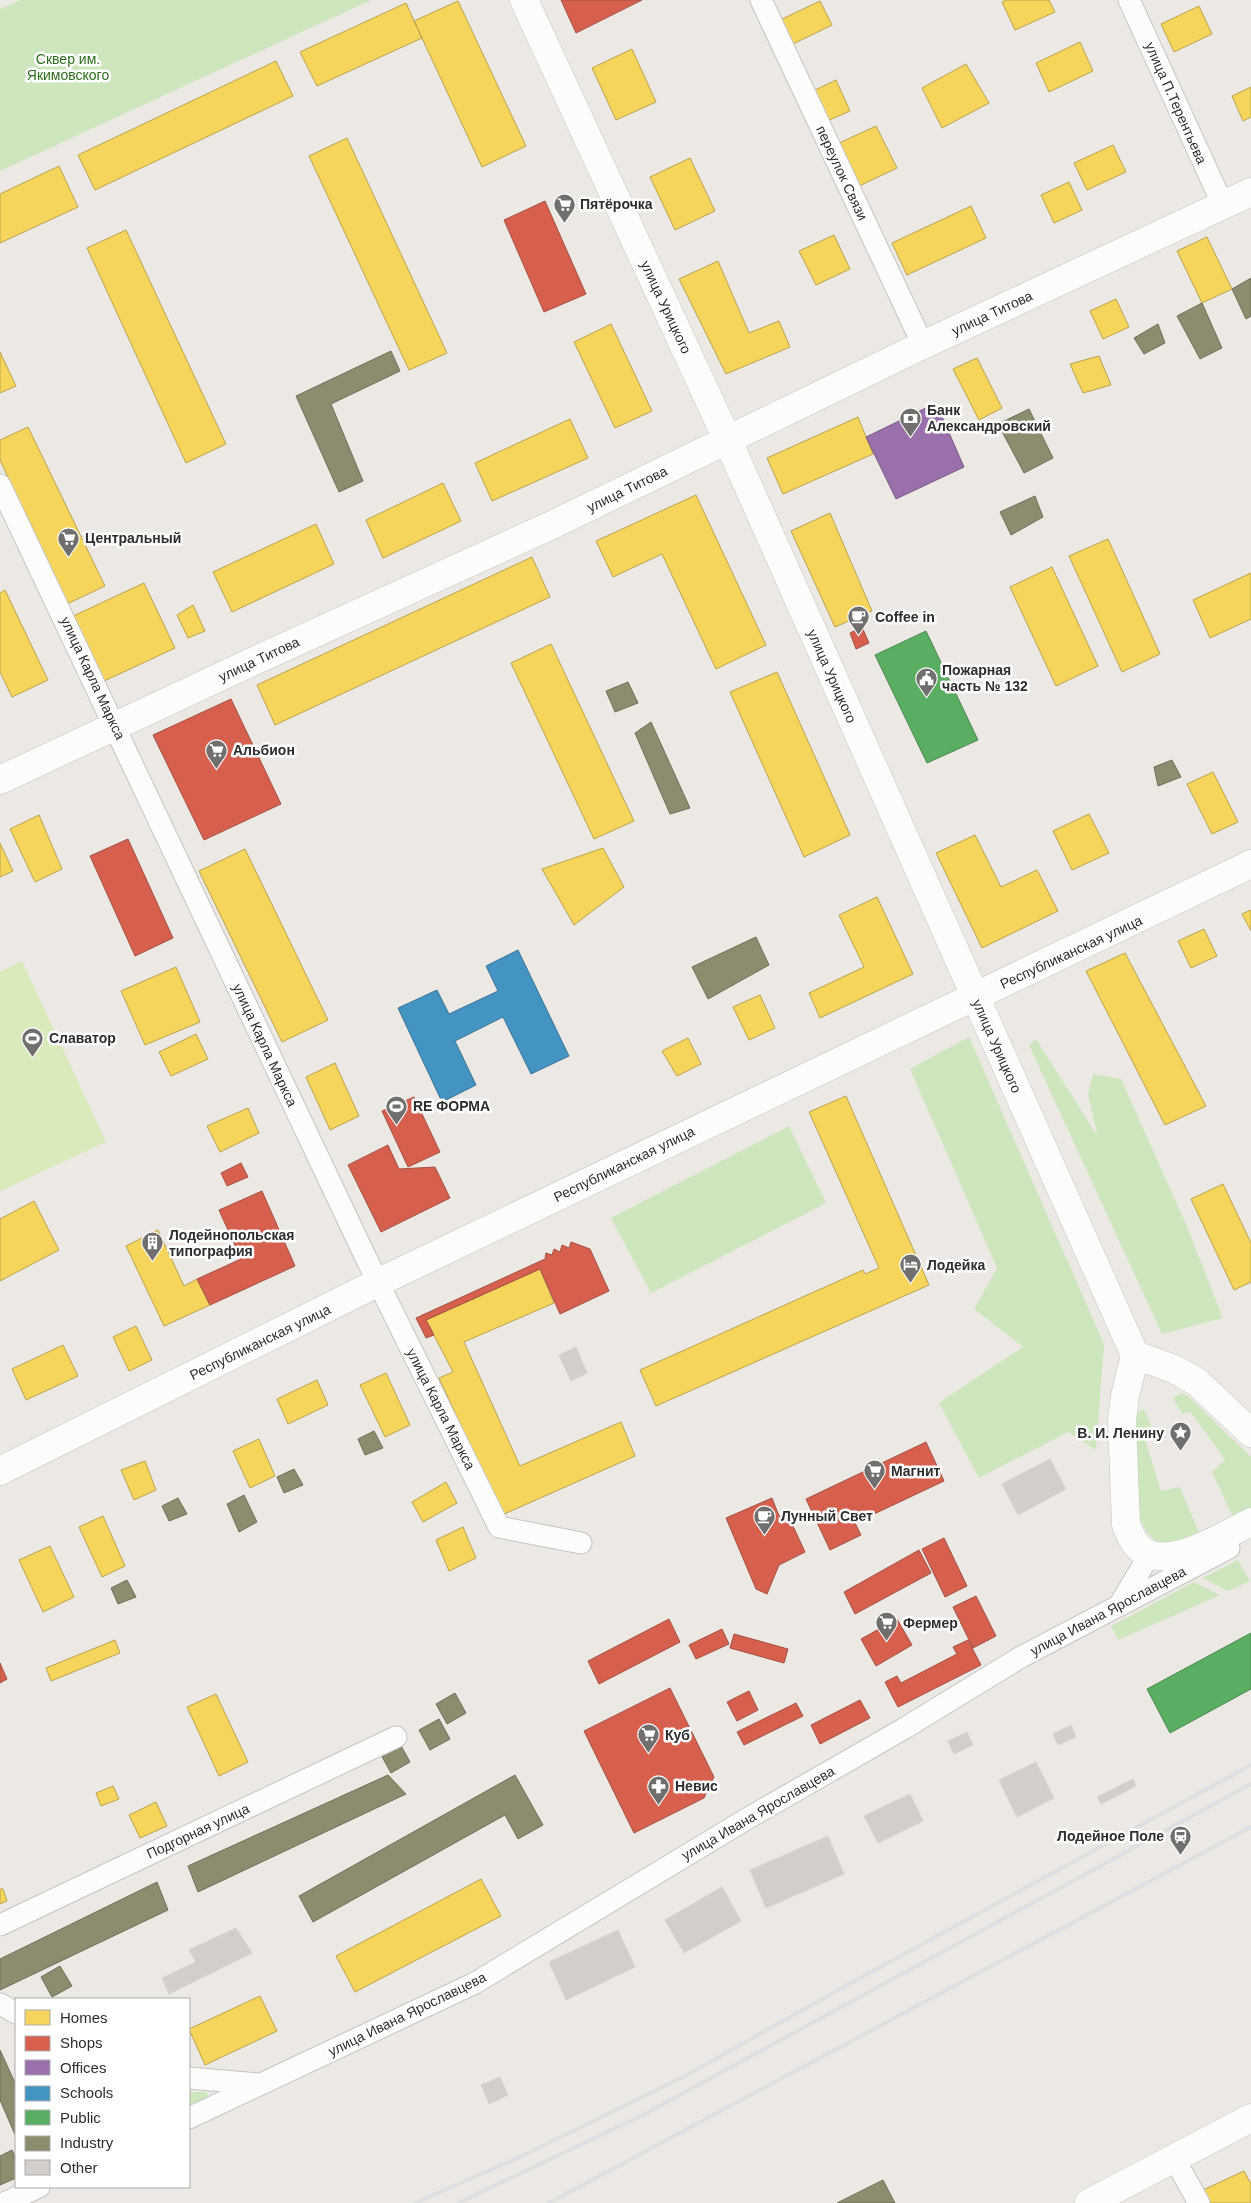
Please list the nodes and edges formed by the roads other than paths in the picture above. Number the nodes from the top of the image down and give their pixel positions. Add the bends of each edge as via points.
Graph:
1 (524, 0) edge
2 (761, 0) edge
3 (1129, 0) edge
4 (1251, 192) edge
5 (1223, 205) junction
6 (923, 345) junction
7 (728, 441) junction
8 (0, 485) edge
9 (115, 726) junction
10 (0, 780) edge
11 (1251, 864) edge
12 (975, 997) junction
13 (379, 1282) junction
14 (1135, 1354) junction
15 (1251, 1433) edge
16 (0, 1471) edge
17 (1251, 1522) edge
18 (1251, 1536) edge
19 (580, 1543) dead end
20 (1150, 1554) junction
21 (1120, 1604) junction
22 (396, 1737) dead end
23 (0, 1925) edge
24 (0, 2004) edge
25 (15, 2012) edge
26 (190, 2078) edge
27 (262, 2084) junction
28 (190, 2118) edge
29 (1251, 2118) edge
30 (1174, 2158) junction
31 (37, 2188) edge
32 (4, 2203) edge
33 (1089, 2203) edge
34 (1199, 2203) edge

1 - 7 street, улица Урицкого
2 - 6 street, переулок Связи
3 - 5 street, улица П.Терентьева
4 - 5 street, улица Титова
5 - 6 street, улица Титова
6 - 7 street, улица Титова
7 - 9 street, улица Титова
7 - 12 street, улица Урицкого
8 - 9 street, улица Карла Маркса
9 - 10 street, улица Титова
9 - 13 street, улица Карла Маркса
11 - 12 street, Республиканская улица
12 - 13 street, Республиканская улица
12 - 14 street, улица Урицкого
13 - 16 street, Республиканская улица
13 - 19 street, улица Карла Маркса via 499,1527
14 - 15 street via 1197,1382
14 - 20 street via 1122,1420 1126,1525 1131,1538
17 - 20 street via 1191,1552 1168,1556
18 - 21 street, улица Ивана Ярославцева
20 - 21 street
21 - 27 street, улица Ивана Ярославцева via 1021,1657 475,1983
22 - 23 street, Подгорная улица
24 - 25 street
26 - 27 street
27 - 28 street, улица Ивана Ярославцева
29 - 30 street
30 - 33 street
30 - 34 street
31 - 32 street

